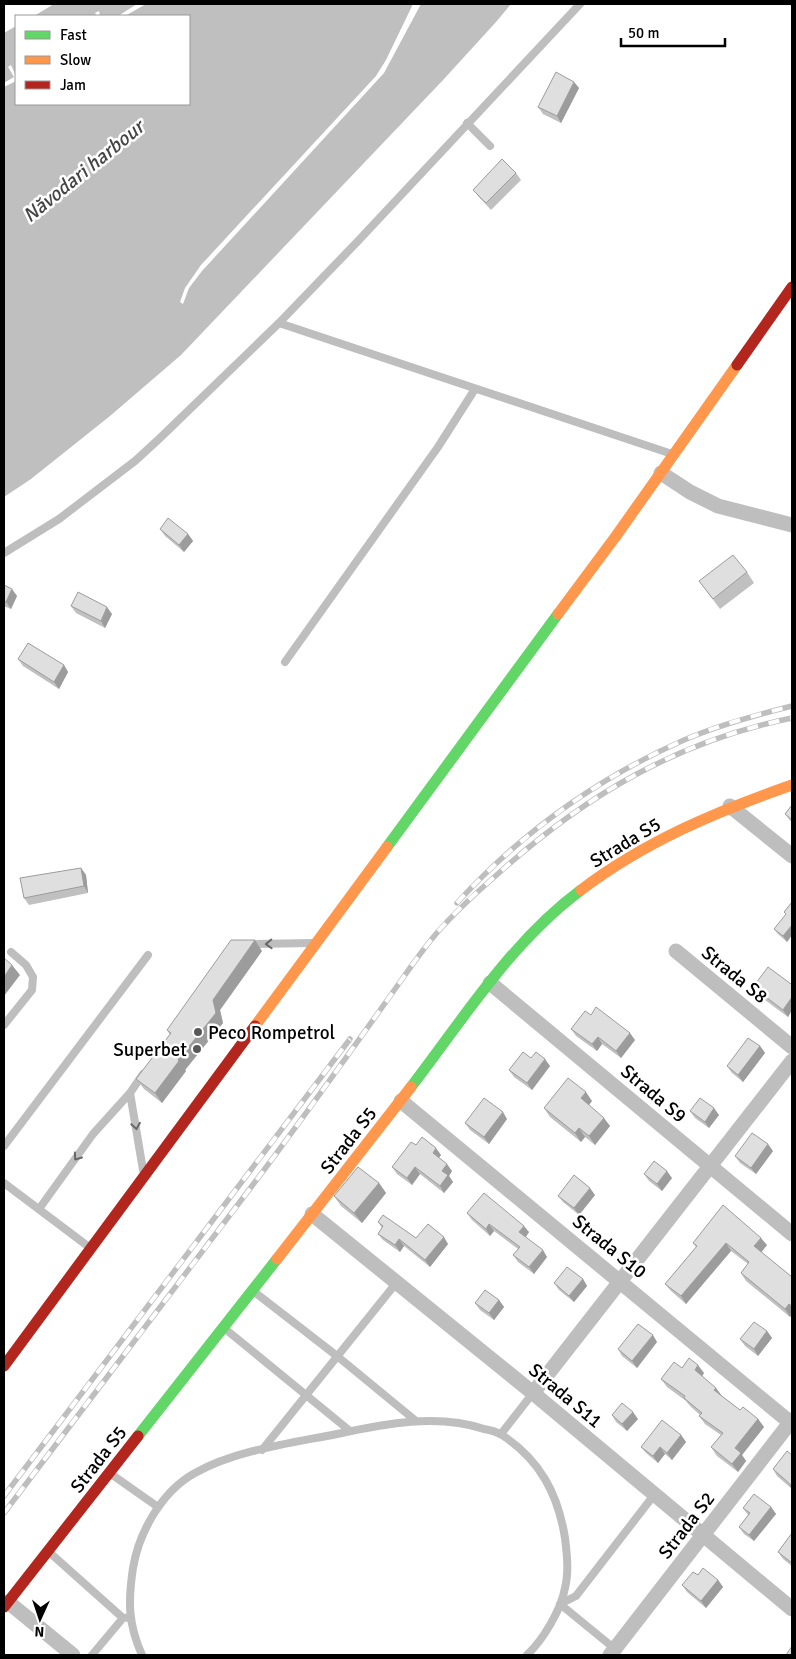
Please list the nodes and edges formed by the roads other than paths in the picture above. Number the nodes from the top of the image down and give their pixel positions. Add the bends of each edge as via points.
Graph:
1 (580, 4) edge
2 (467, 123) junction
3 (490, 146) dead end
4 (792, 287) edge
5 (278, 323) junction
6 (475, 388) junction
7 (674, 455) junction
8 (661, 473) junction
9 (792, 525) edge
10 (4, 553) edge
11 (285, 662) dead end
12 (792, 785) edge
13 (730, 806) junction
14 (792, 856) edge
15 (317, 942) junction
16 (241, 945) edge
17 (676, 951) dead end
18 (11, 952) dead end
19 (148, 955) dead end
20 (490, 983) junction
21 (4, 1025) edge
22 (792, 1047) edge
23 (792, 1061) edge
24 (147, 1068) edge
25 (130, 1092) junction
26 (401, 1101) junction
27 (4, 1146) edge
28 (710, 1166) junction
29 (144, 1176) junction
30 (4, 1183) edge
31 (39, 1209) junction
32 (312, 1214) junction
33 (792, 1234) edge
34 (91, 1248) junction
35 (620, 1281) junction
36 (397, 1282) junction
37 (253, 1291) junction
38 (224, 1328) junction
39 (337, 1356) junction
40 (4, 1366) edge
41 (533, 1393) junction
42 (306, 1395) junction
43 (416, 1421) junction
44 (792, 1422) edge
45 (350, 1432) junction
46 (501, 1434) junction
47 (262, 1450) junction
48 (110, 1473) junction
49 (654, 1495) junction
50 (158, 1507) junction
51 (703, 1536) junction
52 (48, 1551) junction
53 (6, 1604) edge
54 (560, 1604) junction
55 (792, 1609) edge
56 (126, 1617) junction
57 (616, 1653) edge
58 (73, 1655) edge
59 (92, 1655) edge
60 (142, 1655) edge
61 (527, 1655) edge

1 - 2 lane
2 - 3 lane
2 - 5 lane
4 - 7 main road
5 - 6 lane
5 - 10 lane via 135,460 59,519
6 - 7 lane
6 - 11 lane via 438,447
7 - 8 main road
8 - 9 street via 718,506
8 - 15 main road
12 - 13 main road, Strada S5
13 - 14 street
13 - 20 main road, Strada S5 via 609,870 564,902 531,934
15 -> 16 lane
15 - 29 main road
17 - 22 street, Strada S8
18 - 21 lane via 26,965 33,977 32,990
19 - 27 lane
20 - 26 main road, Strada S5
20 - 28 street, Strada S9
23 - 28 street
24 - 25 lane
25 -> 29 lane
25 -> 31 lane via 93,1134
26 - 32 main road, Strada S5
26 - 35 street, Strada S10
28 - 33 street, Strada S9
28 - 35 street
29 - 34 main road
30 - 31 lane
31 - 34 lane
32 - 36 street, Strada S11
32 - 37 main road, Strada S5
34 - 40 main road
35 - 41 street
35 - 44 street, Strada S10
36 - 39 lane
36 - 41 street, Strada S11
37 - 38 main road, Strada S5
37 - 39 lane
38 - 42 lane
38 - 48 main road, Strada S5
39 - 42 lane
39 - 43 lane
41 - 46 lane
41 - 49 street, Strada S11
42 - 45 lane
42 - 47 lane
43 - 45 lane
43 - 46 lane via 476,1426
44 - 51 street, Strada S2
45 - 47 lane
46 - 54 lane via 542,1473 562,1518 566,1547 565,1589
47 - 50 lane via 220,1461 194,1473
48 - 50 lane
48 - 52 main road, Strada S5
49 - 51 street, Strada S11
49 - 54 lane via 576,1596
50 - 56 lane via 135,1557
51 - 55 street, Strada S11
51 - 57 street, Strada S2
52 - 53 main road, Strada S5
52 - 56 lane
53 - 58 street
54 - 57 lane
54 - 61 lane via 549,1626
56 - 59 lane
56 - 60 lane

